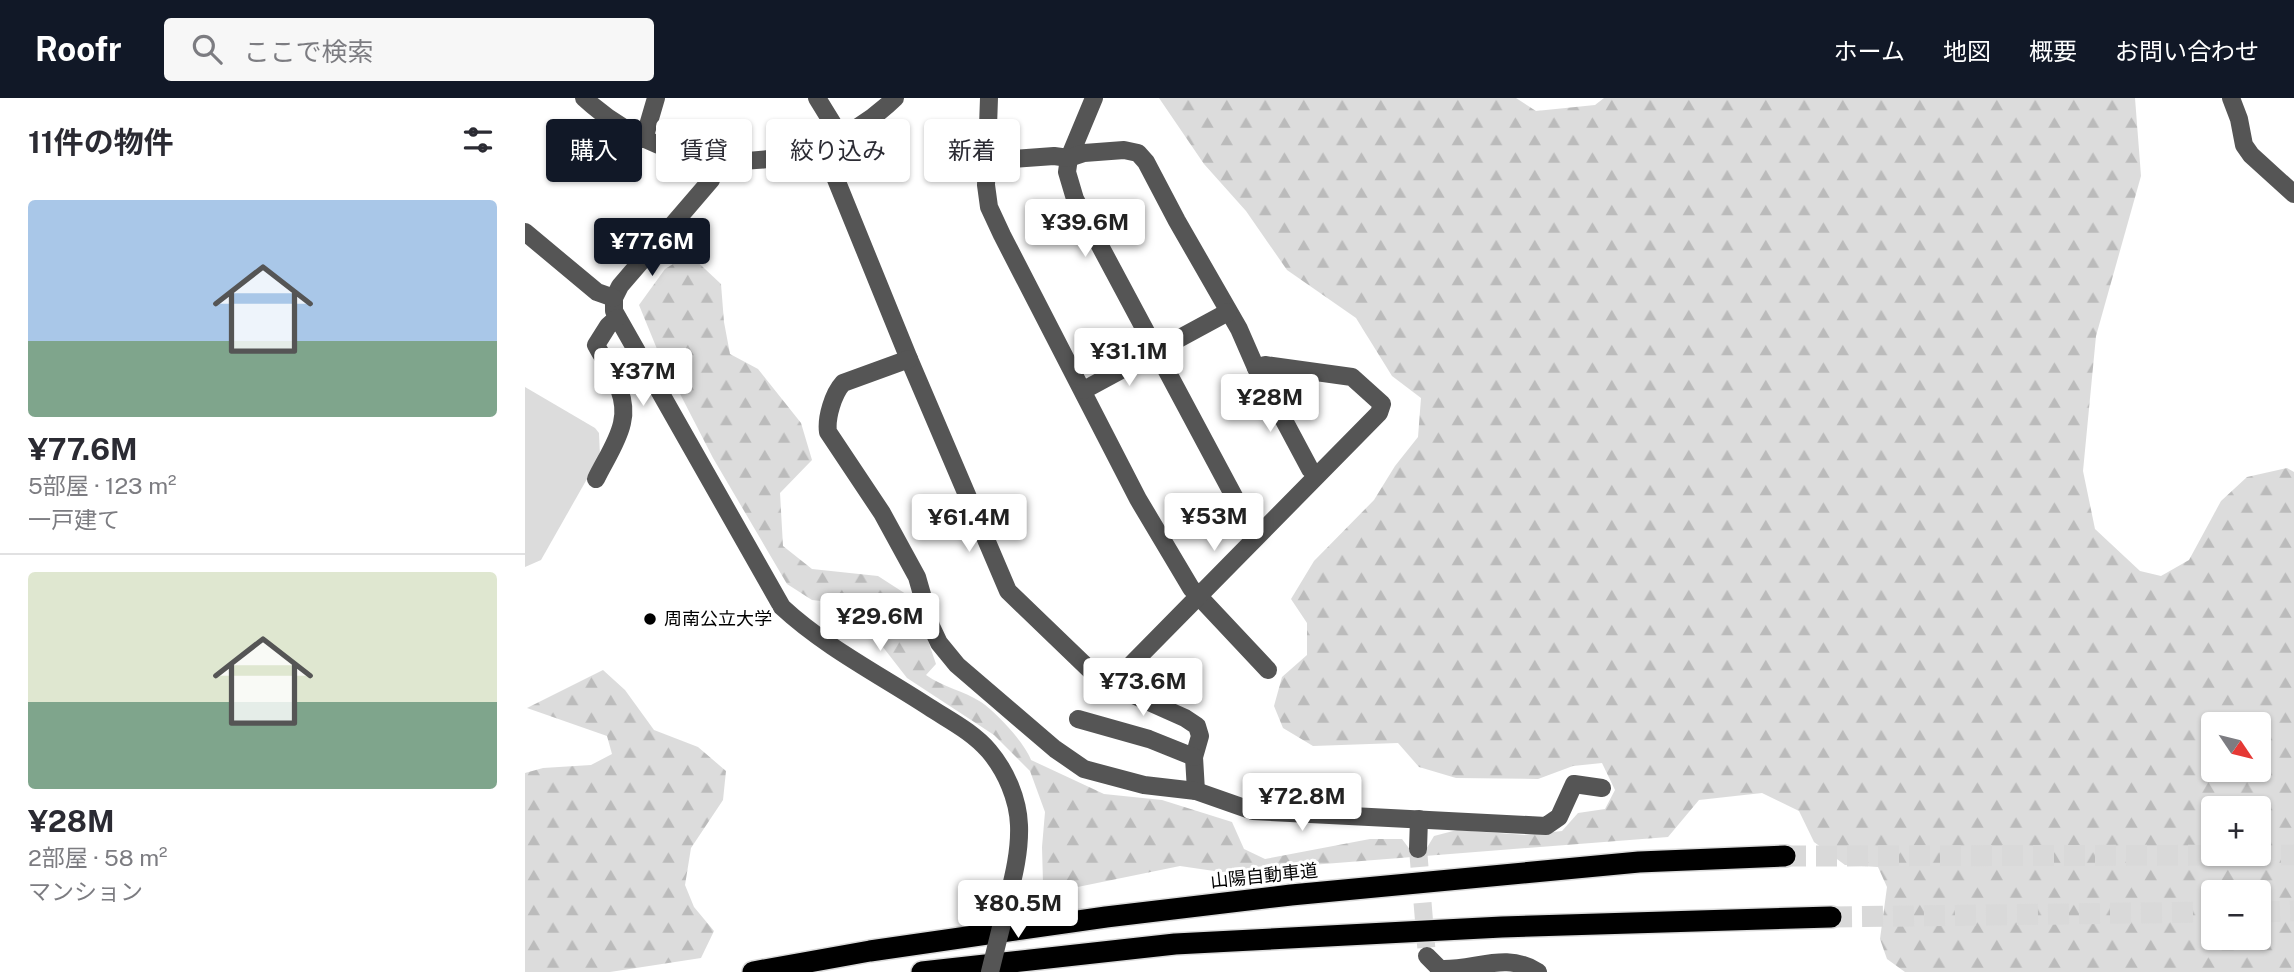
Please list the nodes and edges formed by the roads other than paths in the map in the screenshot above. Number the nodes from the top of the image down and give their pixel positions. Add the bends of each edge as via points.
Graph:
1 (584, 98) edge
2 (656, 98) edge
3 (817, 98) edge
4 (895, 98) edge
5 (989, 98) edge
6 (1094, 98) edge
7 (2231, 98) edge
8 (830, 119) edge
9 (869, 119) edge
10 (988, 119) edge
11 (645, 139) junction
12 (656, 144) edge
13 (1020, 158) edge
14 (1069, 158) junction
15 (709, 182) edge
16 (837, 182) edge
17 (988, 182) edge
18 (2294, 194) edge
19 (525, 232) edge
20 (614, 298) junction
21 (1228, 312) junction
22 (617, 318) junction
23 (1156, 351) junction
24 (909, 359) junction
25 (1256, 368) junction
26 (1084, 390) junction
27 (1317, 475) junction
28 (596, 480) dead end
29 (1258, 536) junction
30 (1198, 597) junction
31 (1268, 670) dead end
32 (1113, 683) junction
33 (1078, 719) dead end
34 (1194, 757) junction
35 (1602, 788) dead end
36 (1196, 792) junction
37 (1419, 820) junction
38 (1418, 849) tunnel mouth
39 (1785, 856) tunnel mouth
40 (1831, 917) tunnel mouth
41 (1427, 956) dead end
42 (753, 972) edge
43 (922, 972) edge
44 (990, 972) edge
45 (1538, 972) edge

1 - 11 street
2 - 11 street
3 - 8 street
4 - 9 street
5 - 10 street
6 - 14 street
7 - 18 street via 2244,145
11 - 12 street
13 - 14 street
14 - 21 street via 1124,150 1137,153
14 - 23 street via 1067,173 1075,199
15 - 20 street via 619,286
16 - 24 street
17 - 26 street via 989,207
19 - 20 street via 597,292
20 - 22 street
21 - 23 street
21 - 25 street
22 - 28 street via 596,345 624,403 622,425
22 - 44 street, bridge via 782,607 970,733 1005,773 1019,823 1017,857
23 - 26 street
23 - 29 street
24 - 32 street via 1008,591 1071,654
24 - 36 street via 843,383 827,425 918,577 939,643 967,674 1084,769
25 - 27 street
25 - 27 street via 1265,365 1352,377 1382,404 1379,413
26 - 30 street via 1138,499
27 - 29 street
29 - 30 street
30 - 31 street
30 - 32 street
32 - 34 street via 1197,726 1200,736
33 - 34 street
34 - 36 street
35 - 37 street via 1574,784 1559,817 1546,826
36 - 37 street via 1253,811
37 - 38 street
39 - 42 highway, 山陽自動車道 via 1639,862 1291,895 1105,917
40 - 43 highway via 1189,943
41 - 45 street via 1440,969 1506,962

